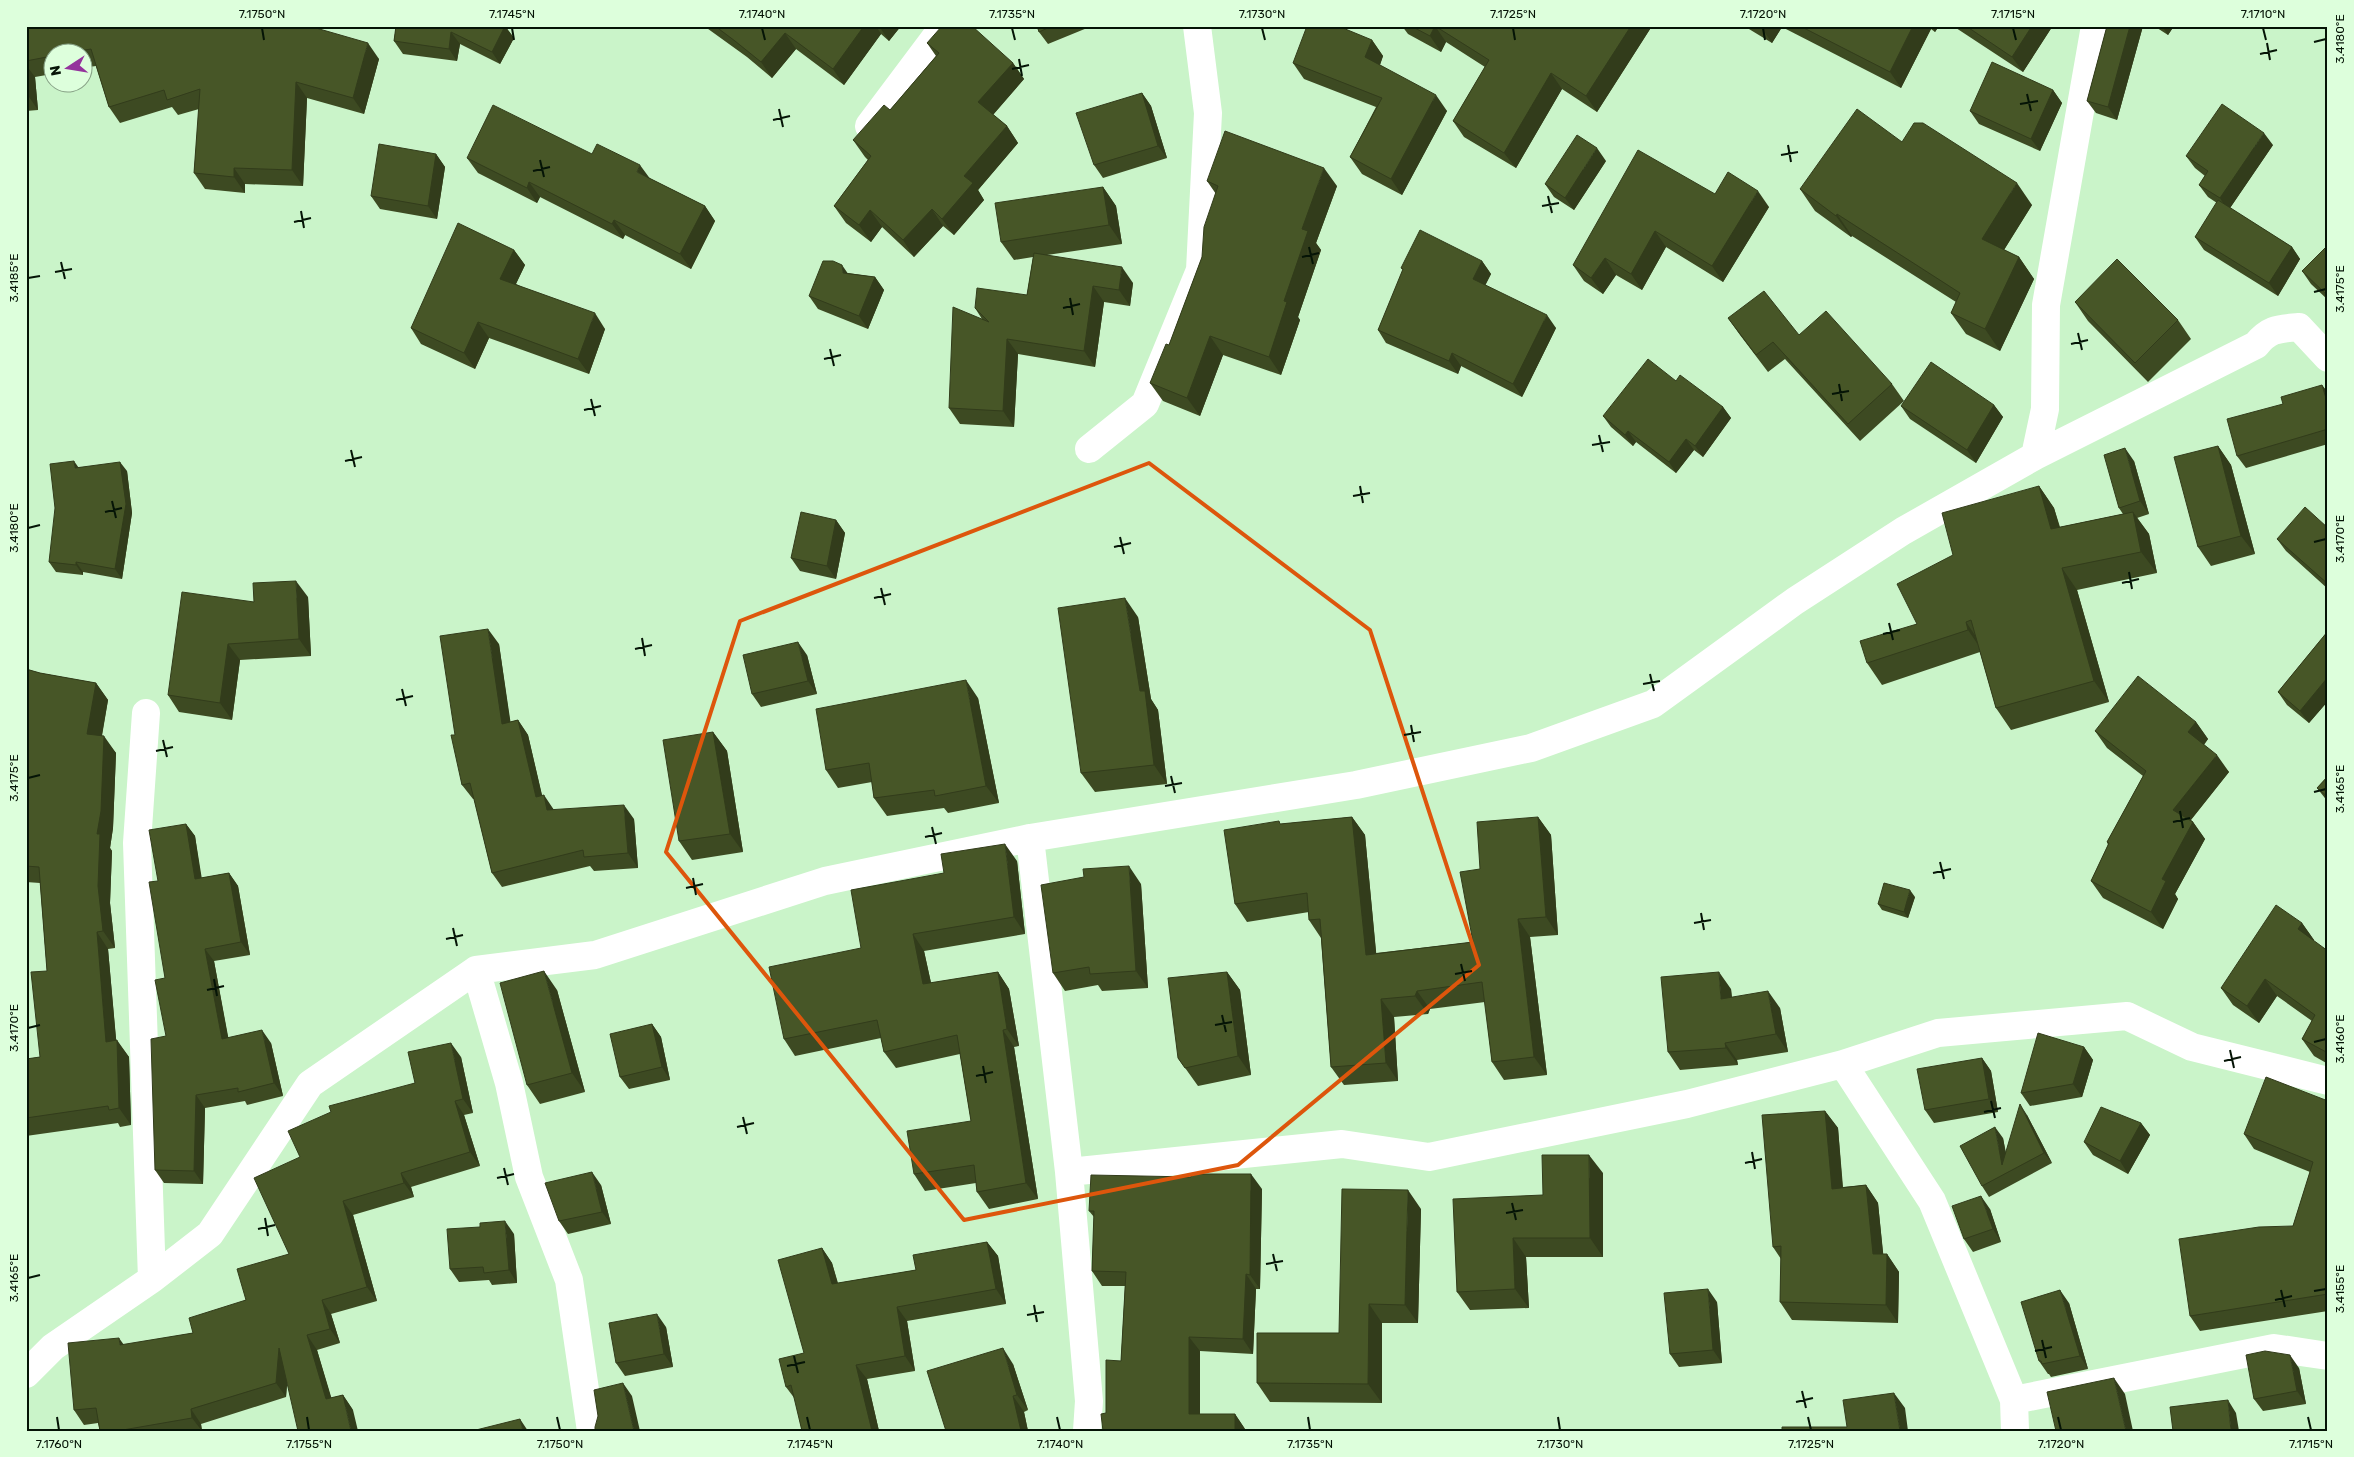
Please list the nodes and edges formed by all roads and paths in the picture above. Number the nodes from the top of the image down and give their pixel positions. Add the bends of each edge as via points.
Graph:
1 (944, 26) edge
2 (1197, 26) edge
3 (2095, 26) edge
4 (868, 126) edge
5 (2328, 358) edge
6 (1089, 449) dead end
7 (2035, 456) junction
8 (146, 713) dead end
9 (1030, 838) junction
10 (476, 970) junction
11 (1843, 1064) junction
12 (2328, 1080) edge
13 (1069, 1172) junction
14 (152, 1279) junction
15 (2328, 1356) edge
16 (26, 1374) edge
17 (2014, 1400) junction
18 (591, 1431) edge
19 (1087, 1431) edge
20 (2015, 1431) edge

1 - 4 street
2 - 6 street via 1208,113 1200,270 1145,404
3 - 7 street via 2046,305 2045,409
5 - 7 street via 2299,327 2277,329 2266,333 2256,345
7 - 9 street via 1903,531 1795,601 1654,704 1531,748 1356,785
8 - 14 street via 137,843
9 - 10 street via 825,881 595,955
9 - 13 street
10 - 14 street via 310,1084 210,1234
10 - 18 street via 510,1083 529,1176 570,1280
11 - 12 street via 1938,1033 2127,1016 2192,1048
11 - 13 street via 1687,1104 1428,1157 1342,1144
11 - 17 street via 1932,1201
13 - 19 street via 1089,1401
14 - 16 street via 53,1347
15 - 17 street via 2274,1348
17 - 20 street

